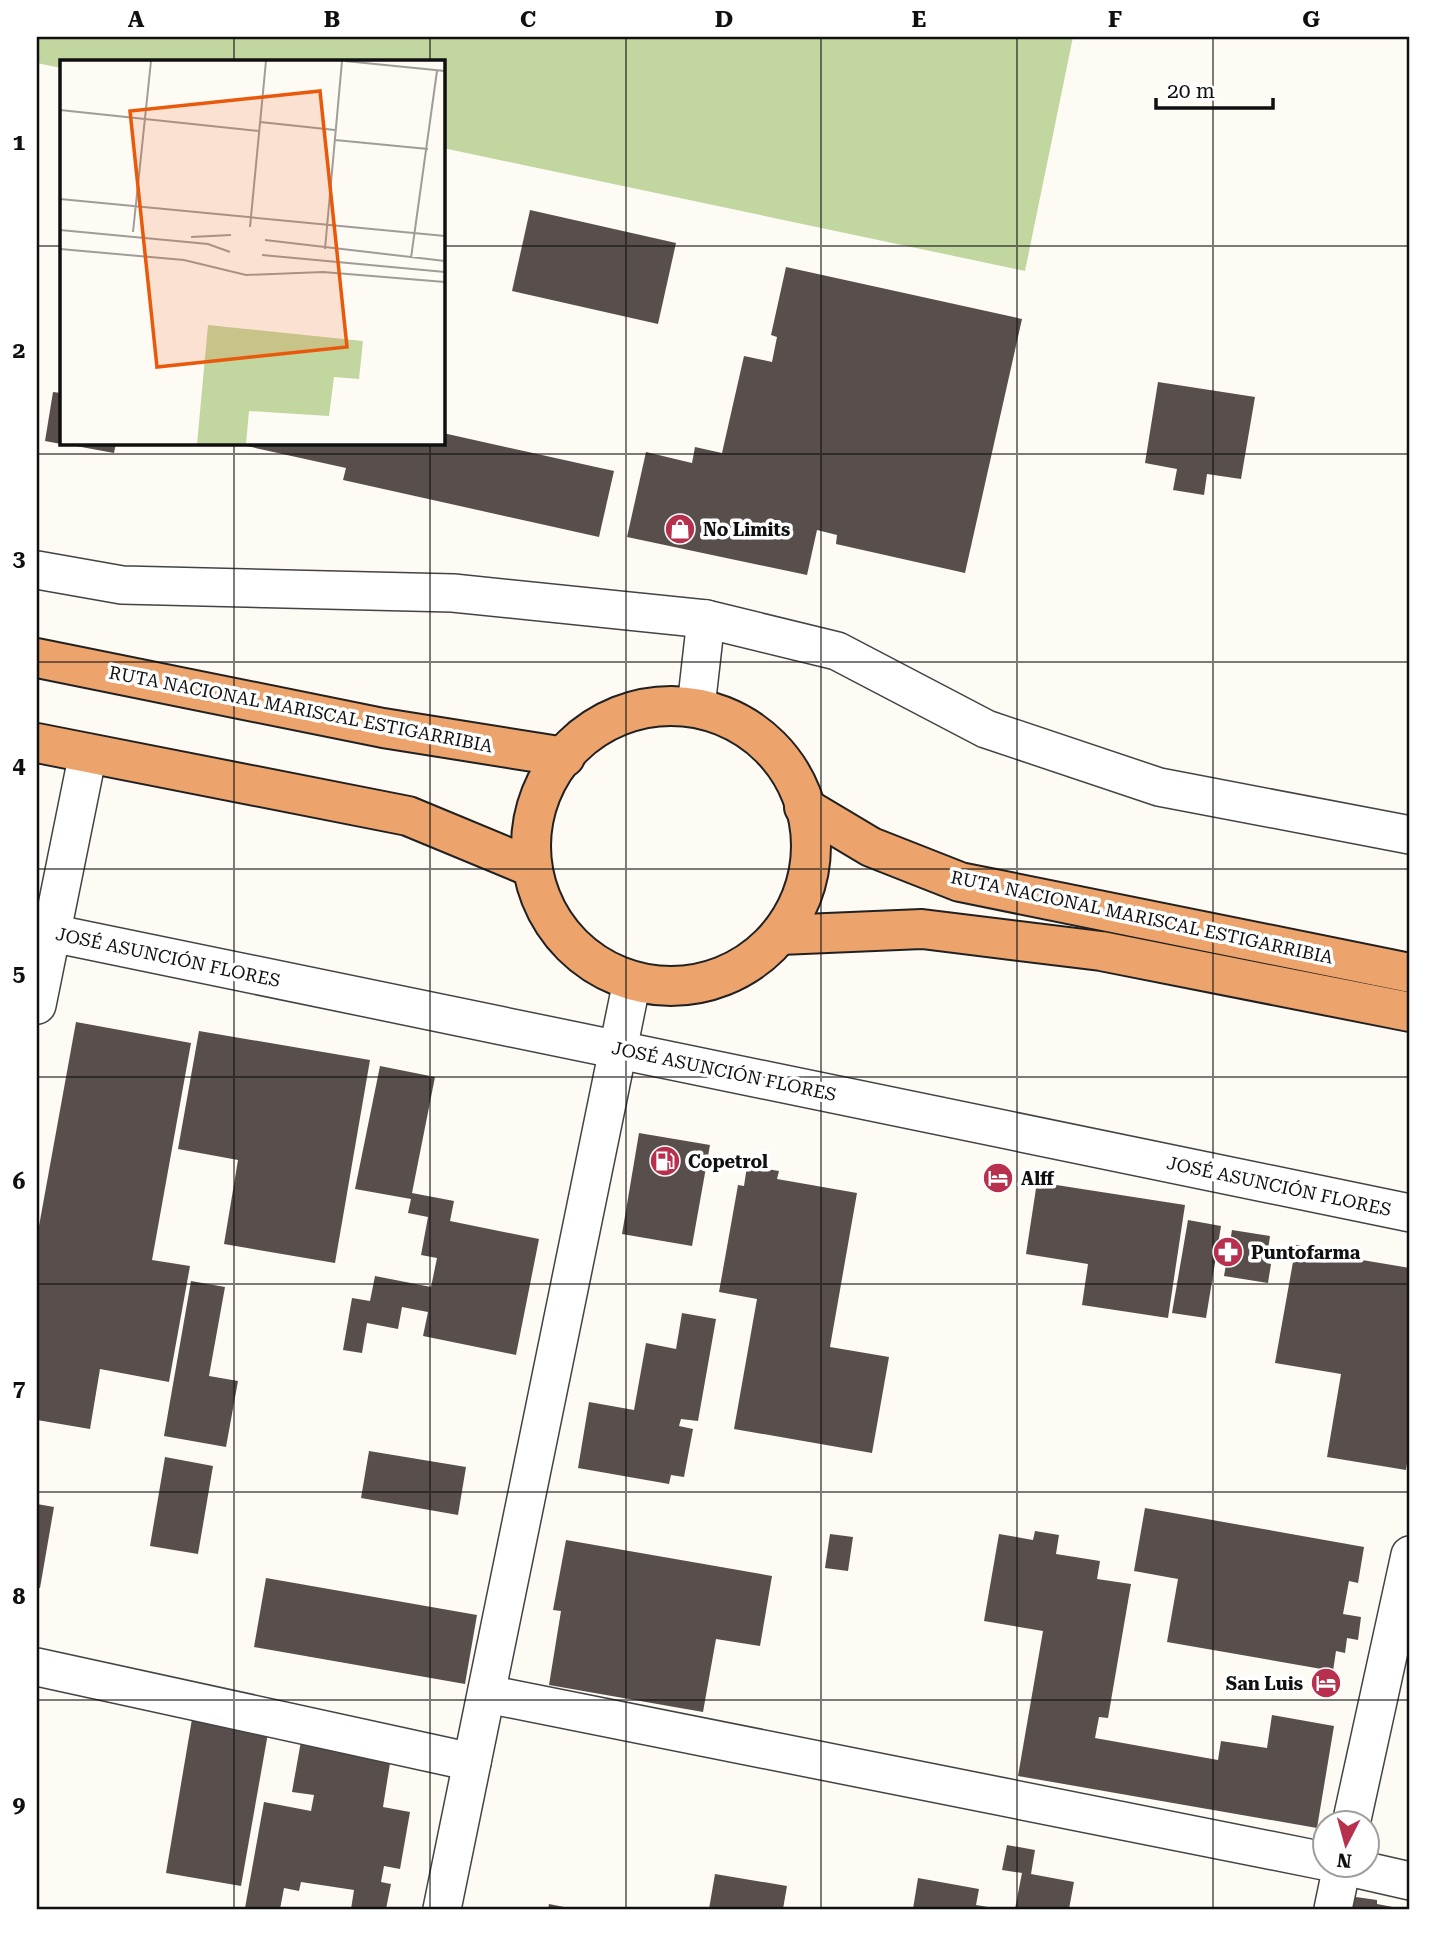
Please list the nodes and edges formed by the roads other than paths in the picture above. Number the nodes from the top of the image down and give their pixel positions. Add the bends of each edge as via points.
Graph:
1 (37, 570) edge
2 (706, 619) junction
3 (37, 658) edge
4 (696, 707) junction
5 (37, 743) edge
6 (88, 753) junction
7 (565, 757) junction
8 (804, 807) junction
9 (1410, 835) edge
10 (531, 867) junction
11 (44, 932) edge
12 (780, 935) junction
13 (1410, 973) edge
14 (632, 981) junction
15 (37, 1005) edge
16 (1410, 1012) edge
17 (619, 1049) junction
18 (1410, 1213) edge
19 (1410, 1555) edge
20 (37, 1667) edge
21 (487, 1694) junction
22 (472, 1762) junction
23 (1354, 1810) edge
24 (1310, 1858) edge
25 (1380, 1874) edge
26 (1340, 1880) edge
27 (1410, 1881) edge
28 (442, 1909) edge
29 (1333, 1909) edge

1 - 2 street via 121,585 453,593
2 - 4 street
2 - 9 street via 837,651 986,729 1159,786
3 - 7 highway, RUTA NACIONAL MARISCAL ESTIGARRIBIA via 383,728
4 - 7 highway via 660,705 625,712 592,728
4 - 8 highway via 733,719 765,740 790,769
5 - 6 highway
6 - 10 highway via 408,816
6 - 11 street
7 - 10 highway via 535,806
8 - 12 highway via 810,873
8 - 13 highway, RUTA NACIONAL MARISCAL ESTIGARRIBIA via 872,847 960,882
10 - 14 highway via 543,905 565,939 596,965
11 - 15 street
11 - 17 street, JOSÉ ASUNCIÓN FLORES
12 - 14 highway via 760,955 721,978 677,986
12 - 16 highway via 922,929 1101,951
14 - 17 street
17 - 18 street, JOSÉ ASUNCIÓN FLORES
17 - 21 street
19 - 23 street
20 - 22 street
21 - 22 street
21 - 24 street
22 - 28 street
25 - 27 street
26 - 29 street

